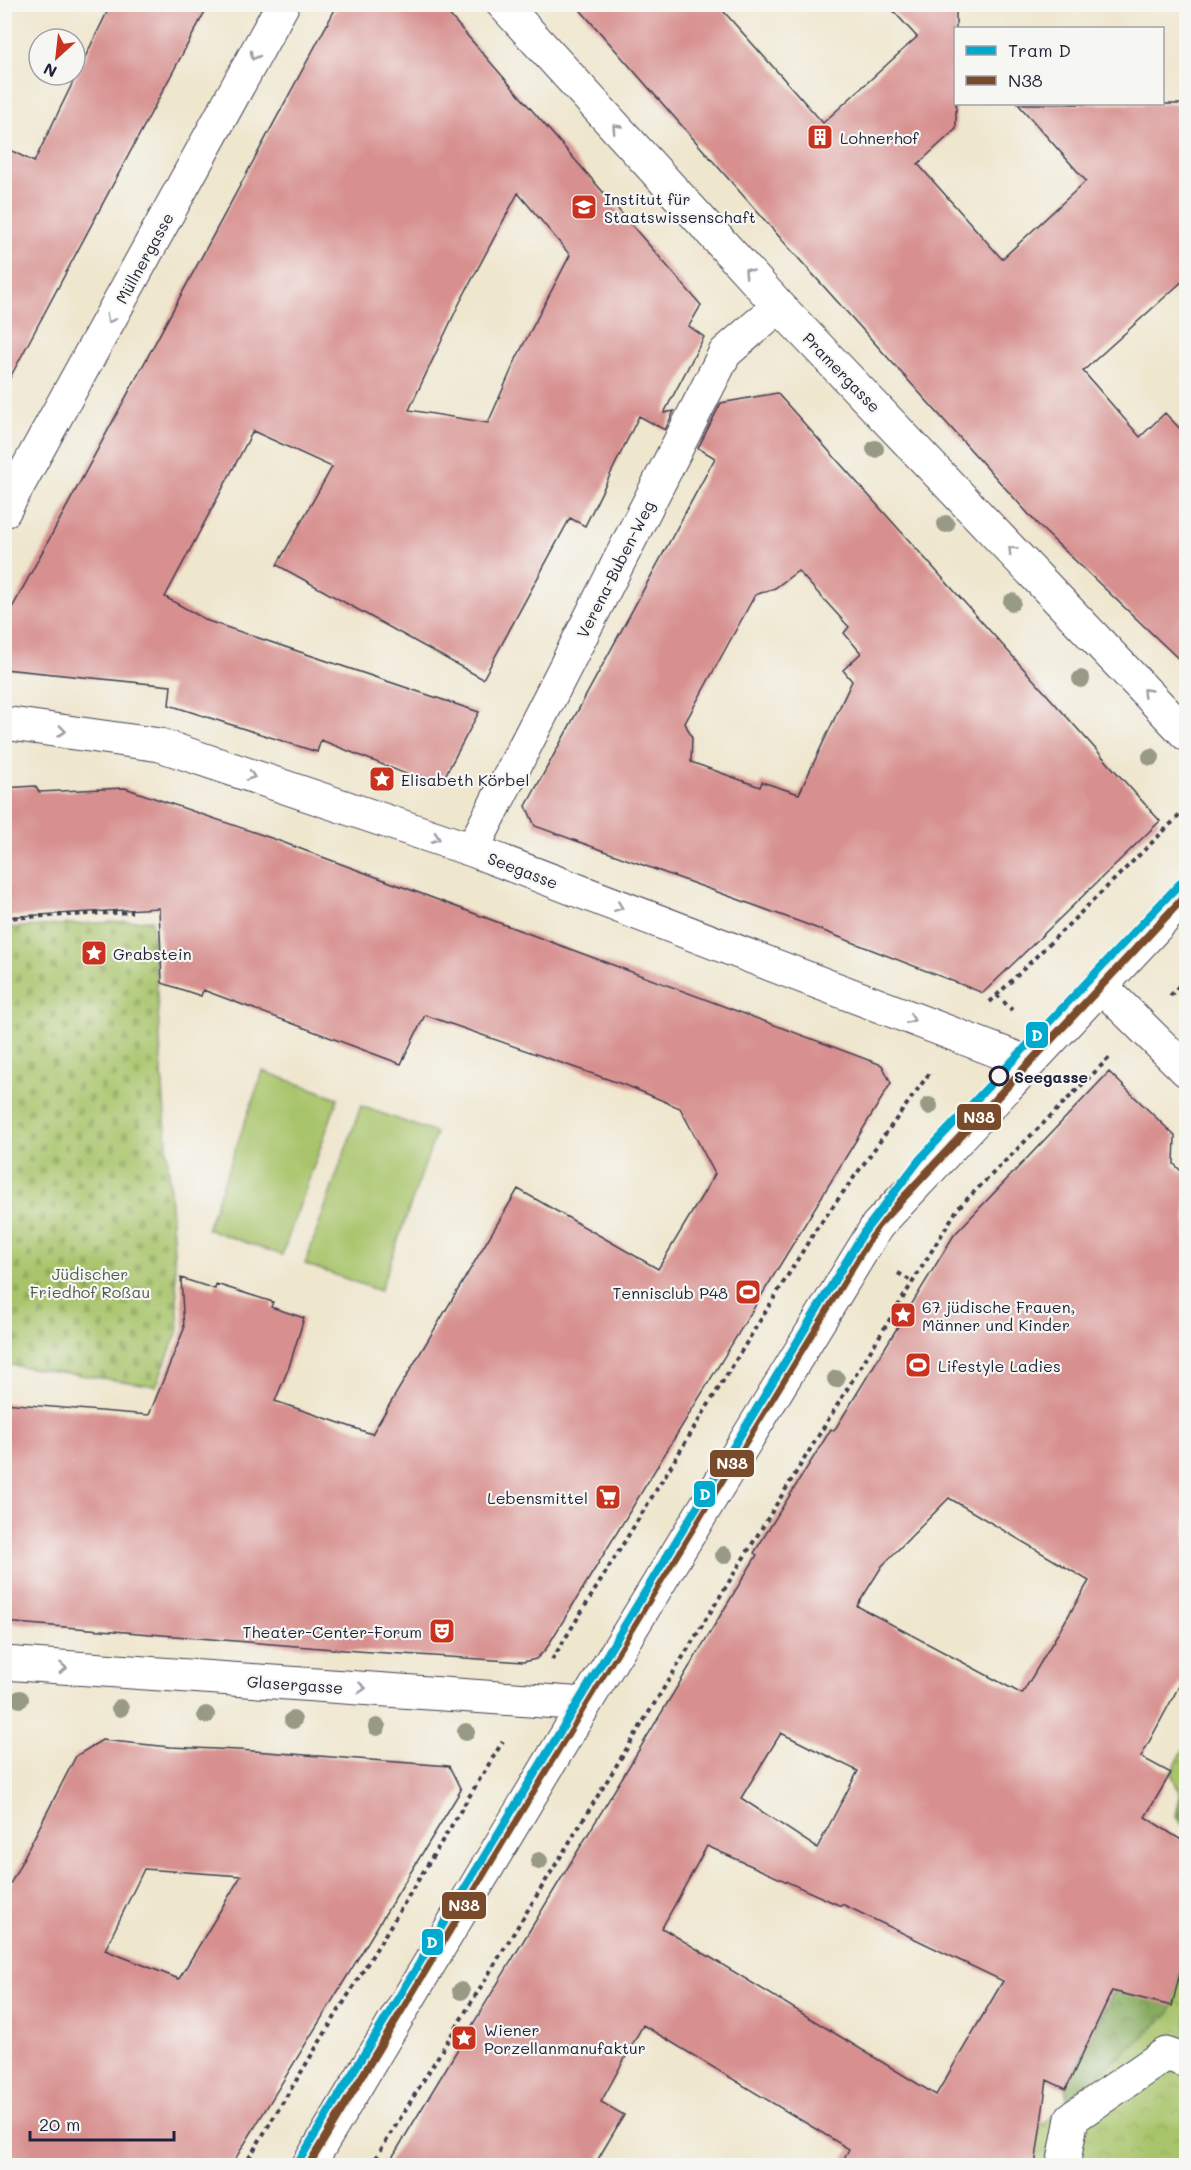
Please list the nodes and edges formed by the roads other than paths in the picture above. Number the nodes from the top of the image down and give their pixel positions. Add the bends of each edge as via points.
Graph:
1 (283, 4) edge
2 (503, 4) edge
3 (779, 306) junction
4 (4, 511) edge
5 (4, 723) edge
6 (1186, 734) edge
7 (472, 850) junction
8 (1186, 895) edge
9 (1100, 985) junction
10 (1029, 1063) junction
11 (1186, 1070) edge
12 (4, 1664) edge
13 (585, 1704) junction
14 (1186, 2061) edge
15 (308, 2166) edge
16 (1063, 2166) edge

1 -> 4 street, Müllnergasse
3 -> 2 street, Pramergasse
6 -> 3 street, Pramergasse
3 - 7 street, Verena-Buben-Weg via 724,353
5 -> 7 street, Seegasse via 160,745
7 -> 10 street, Seegasse
8 - 9 street
9 - 10 street
9 - 11 street
10 - 13 street via 877,1226
12 -> 13 street, Glasergasse
13 - 15 street
14 - 16 street via 1166,2054 1072,2118

